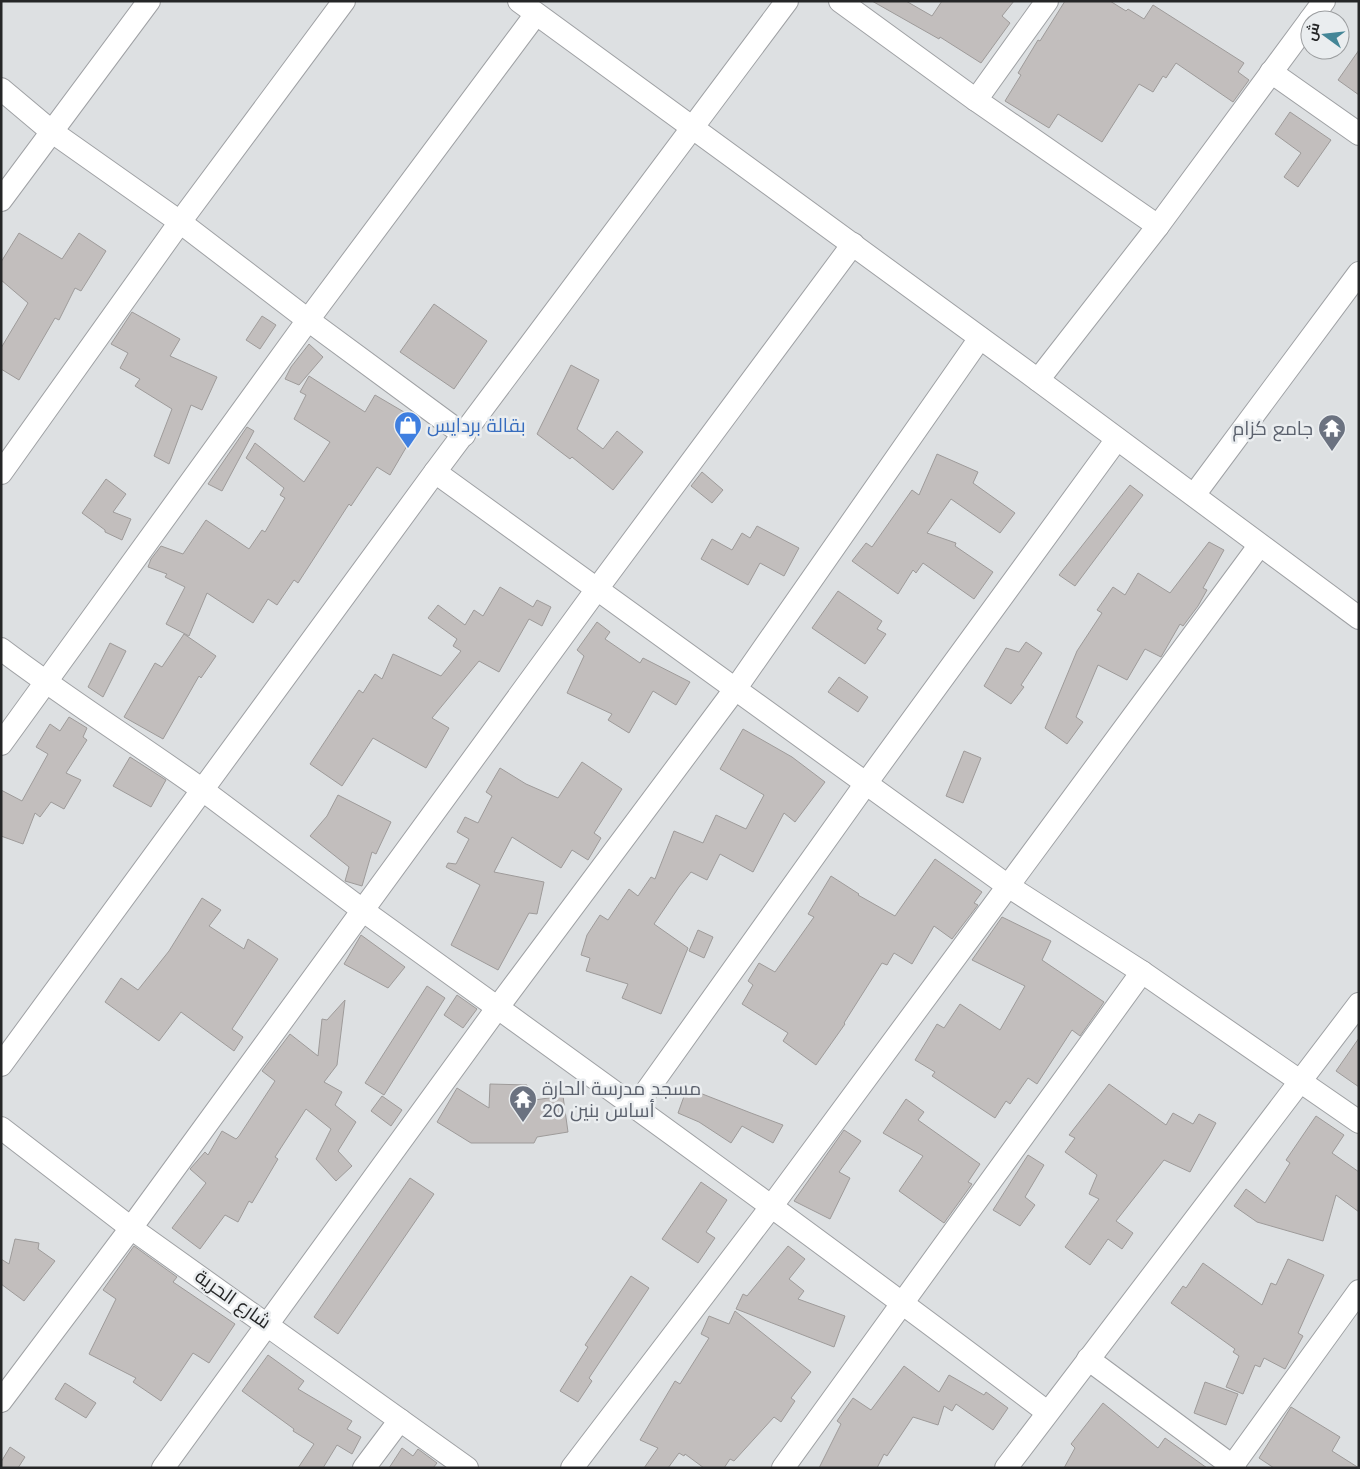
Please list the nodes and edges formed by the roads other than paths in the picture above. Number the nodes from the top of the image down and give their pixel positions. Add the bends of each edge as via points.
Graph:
1 (149, 1) edge
2 (344, 1) edge
3 (787, 1) edge
4 (840, 1) edge
5 (1047, 1) edge
6 (528, 8) edge
7 (1300, 33) edge
8 (1271, 72) junction
9 (1, 88) edge
10 (976, 100) junction
11 (692, 129) junction
12 (51, 131) junction
13 (1359, 134) edge
14 (1, 200) edge
15 (180, 222) junction
16 (1158, 226) junction
17 (853, 244) junction
18 (1359, 273) edge
19 (308, 320) junction
20 (980, 338) junction
21 (1038, 380) junction
22 (464, 435) junction
23 (1117, 439) junction
24 (435, 472) junction
25 (1, 473) edge
26 (1194, 496) junction
27 (1259, 546) junction
28 (597, 589) junction
29 (1359, 618) edge
30 (1, 649) edge
31 (45, 683) junction
32 (736, 688) junction
33 (1, 744) edge
34 (866, 782) junction
35 (202, 790) junction
36 (1008, 886) junction
37 (362, 909) junction
38 (1142, 972) junction
39 (1359, 1004) edge
40 (498, 1007) junction
41 (1, 1065) edge
42 (1300, 1080) junction
43 (636, 1106) junction
44 (1359, 1122) edge
45 (1, 1128) edge
46 (771, 1207) junction
47 (132, 1228) junction
48 (1359, 1291) edge
49 (903, 1303) junction
50 (268, 1323) junction
51 (1088, 1359) junction
52 (1, 1400) edge
53 (1047, 1412) junction
54 (400, 1420) junction
55 (1233, 1467) edge
56 (163, 1468) edge
57 (364, 1468) edge
58 (467, 1468) edge
59 (572, 1468) edge
60 (783, 1468) edge
61 (1006, 1468) edge

1 - 12 street
2 - 15 street
3 - 11 street
4 - 10 street
5 - 10 street
6 - 11 street
6 - 19 street
7 - 8 street
8 - 13 street
8 - 16 street
9 - 12 street
10 - 16 street
11 - 17 street
11 - 22 street
12 - 14 street
12 - 15 street
15 - 19 street
15 - 25 street
16 - 21 street
17 - 20 street
17 - 28 street
18 - 26 street
19 - 22 street
19 - 31 street
20 - 21 street
20 - 32 street
21 - 23 street
22 - 24 street
23 - 26 street
23 - 34 street
24 - 28 street
24 - 35 street
26 - 27 street
27 - 29 street
27 - 36 street
28 - 32 street
28 - 37 street
30 - 31 street
31 - 33 street
31 - 35 street
32 - 34 street
32 - 40 street
34 - 36 street
34 - 43 street
35 - 37 street
35 - 41 street
36 - 38 street
36 - 46 street
37 - 40 street
37 - 47 street
38 - 42 street
38 - 49 street
39 - 42 street
40 - 43 street
40 - 50 street
42 - 44 street
42 - 51 street
43 - 46 street
45 - 47 street, شارع الحرية
46 - 49 street
46 - 59 street
47 - 50 street, شارع الحرية
47 - 52 street
48 - 55 street
49 - 53 street
49 - 60 street
50 - 54 street, شارع الحرية
50 - 56 street
51 - 53 street
51 - 55 street
53 - 61 street
54 - 57 street
54 - 58 street, شارع الحرية

